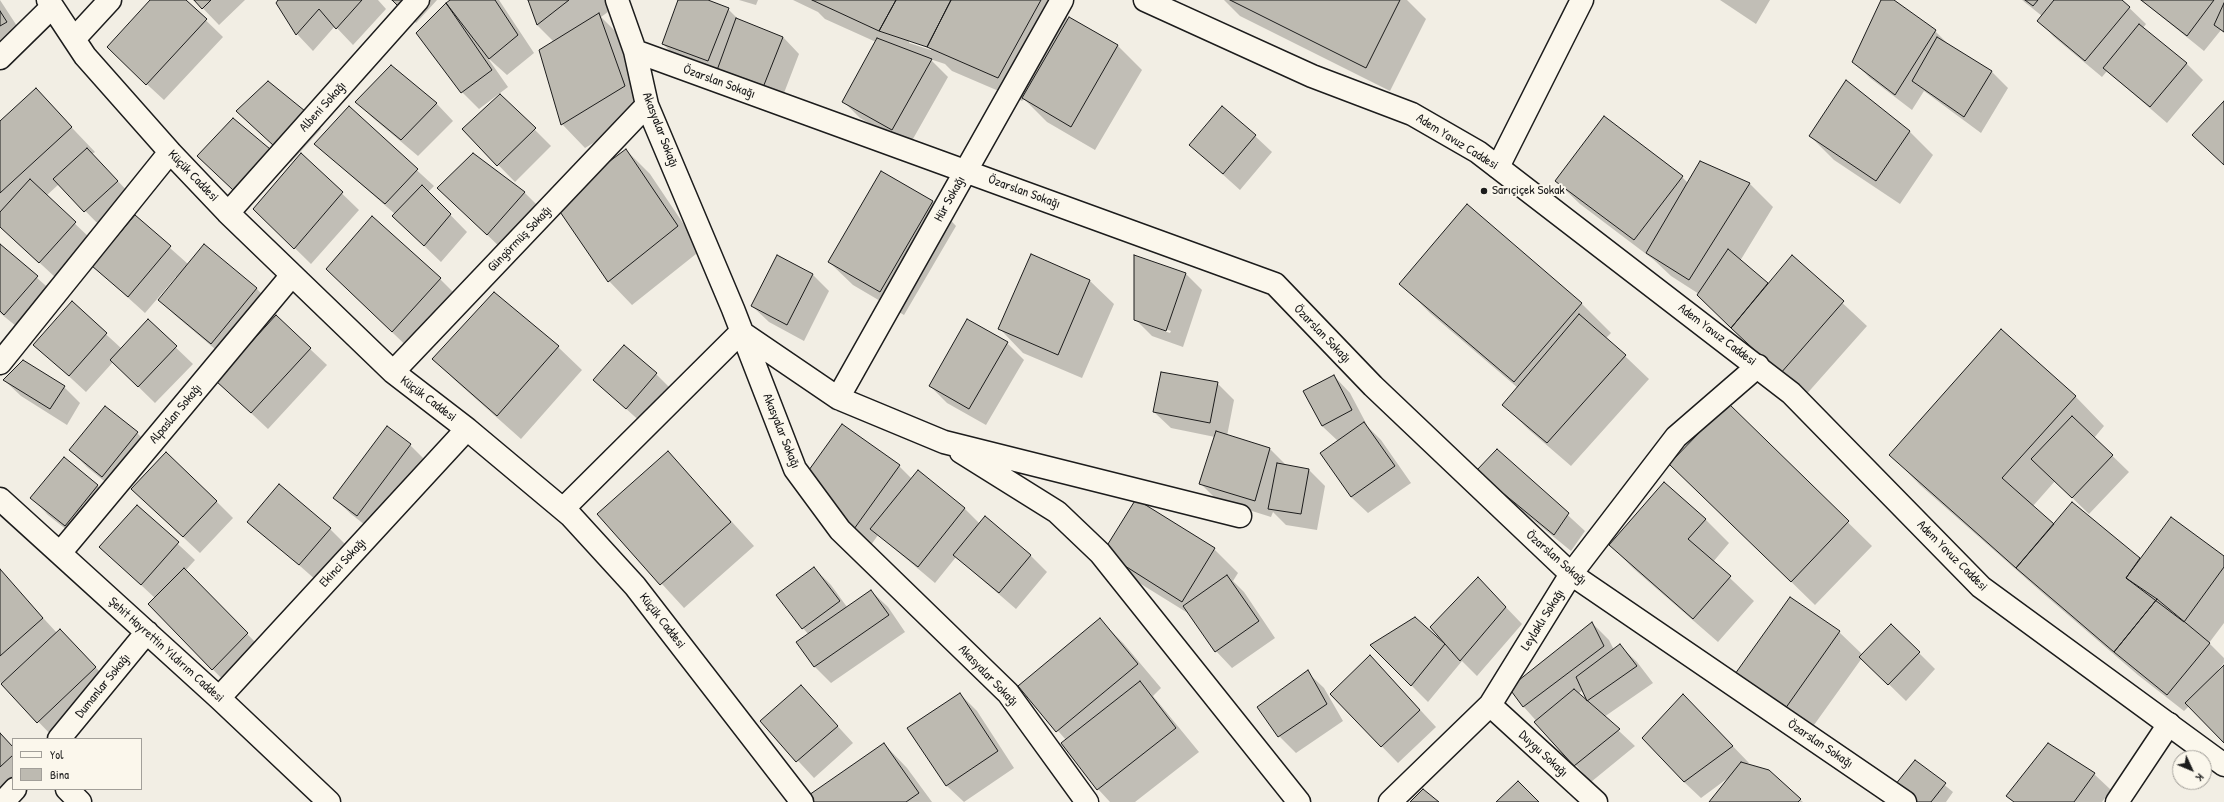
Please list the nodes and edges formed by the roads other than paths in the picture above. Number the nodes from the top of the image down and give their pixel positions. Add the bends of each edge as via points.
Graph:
1 (110, 0) edge
2 (418, 0) edge
3 (617, 0) edge
4 (1062, 0) edge
5 (1145, 0) edge
6 (1582, 0) edge
7 (50, 4) edge
8 (74, 38) junction
9 (634, 51) junction
10 (0, 58) edge
11 (647, 105) junction
12 (170, 152) junction
13 (1498, 167) junction
14 (966, 171) junction
15 (228, 213) junction
16 (292, 275) junction
17 (741, 332) junction
18 (0, 363) edge
19 (1758, 366) junction
20 (393, 372) junction
21 (838, 398) junction
22 (467, 429) junction
23 (944, 442) junction
24 (0, 500) edge
25 (564, 508) junction
26 (1240, 516) dead end
27 (60, 553) junction
28 (1571, 574) junction
29 (147, 632) junction
30 (219, 698) junction
31 (1490, 705) junction
32 (2169, 724) junction
33 (61, 738) edge
34 (2224, 765) edge
35 (14, 790) edge
36 (68, 790) edge
37 (2, 802) edge
38 (80, 802) edge
39 (329, 802) edge
40 (802, 802) edge
41 (1087, 802) edge
42 (1299, 802) edge
43 (1390, 802) edge
44 (1596, 802) edge
45 (1905, 802) edge
46 (2117, 802) edge

1 - 8 street
2 - 15 street, Albeni Sokağı
3 - 9 street, Akasyalar Sokağı
4 - 14 street, Hür Sokağı
5 - 13 street, Adem Yavuz Caddesi via 1312,76 1412,114 1478,152
6 - 13 street
7 - 8 street, Küçük Caddesi
7 - 10 street
8 - 12 street, Küçük Caddesi via 85,56
9 - 11 street, Akasyalar Sokağı
9 - 14 street, Özarslan Sokağı
11 - 17 street, Akasyalar Sokağı
11 - 20 street, Güngörmüş Sokağı
12 - 15 street, Küçük Caddesi
12 - 18 street
13 - 19 street, Adem Yavuz Caddesi
14 - 21 street, Hür Sokağı
14 - 28 street, Özarslan Sokağı via 1275,284 1372,386
15 - 16 street, Küçük Caddesi
16 - 20 street, Küçük Caddesi
16 - 27 street, Alpaslan Sokağı
17 - 21 street
17 - 25 street
17 - 41 street, Akasyalar Sokağı via 795,469 840,530 1008,693
19 - 28 street, Leylaklı Sokağı via 1676,437
19 - 32 street, Adem Yavuz Caddesi via 1791,393 1981,587
20 - 22 street, Küçük Caddesi
21 - 23 street
22 - 25 street, Küçük Caddesi
22 - 30 street, Ekinci Sokağı
23 - 26 street
23 - 42 street via 1057,512 1100,553
24 - 27 street, Şehit Hayrettin Yıldırım Caddesi
25 - 40 street, Küçük Caddesi via 635,586
27 - 29 street, Şehit Hayrettin Yıldırım Caddesi
28 - 31 street, Leylaklı Sokağı
28 - 45 street, Özarslan Sokağı
29 - 30 street, Şehit Hayrettin Yıldırım Caddesi
29 - 33 street, Dumanlar Sokağı
30 - 39 street, Şehit Hayrettin Yıldırım Caddesi
31 - 43 street, Leylaklı Sokağı
31 - 44 street, Duygu Sokağı
32 - 34 street, Adem Yavuz Caddesi
32 - 46 street
35 - 37 street
36 - 38 street

